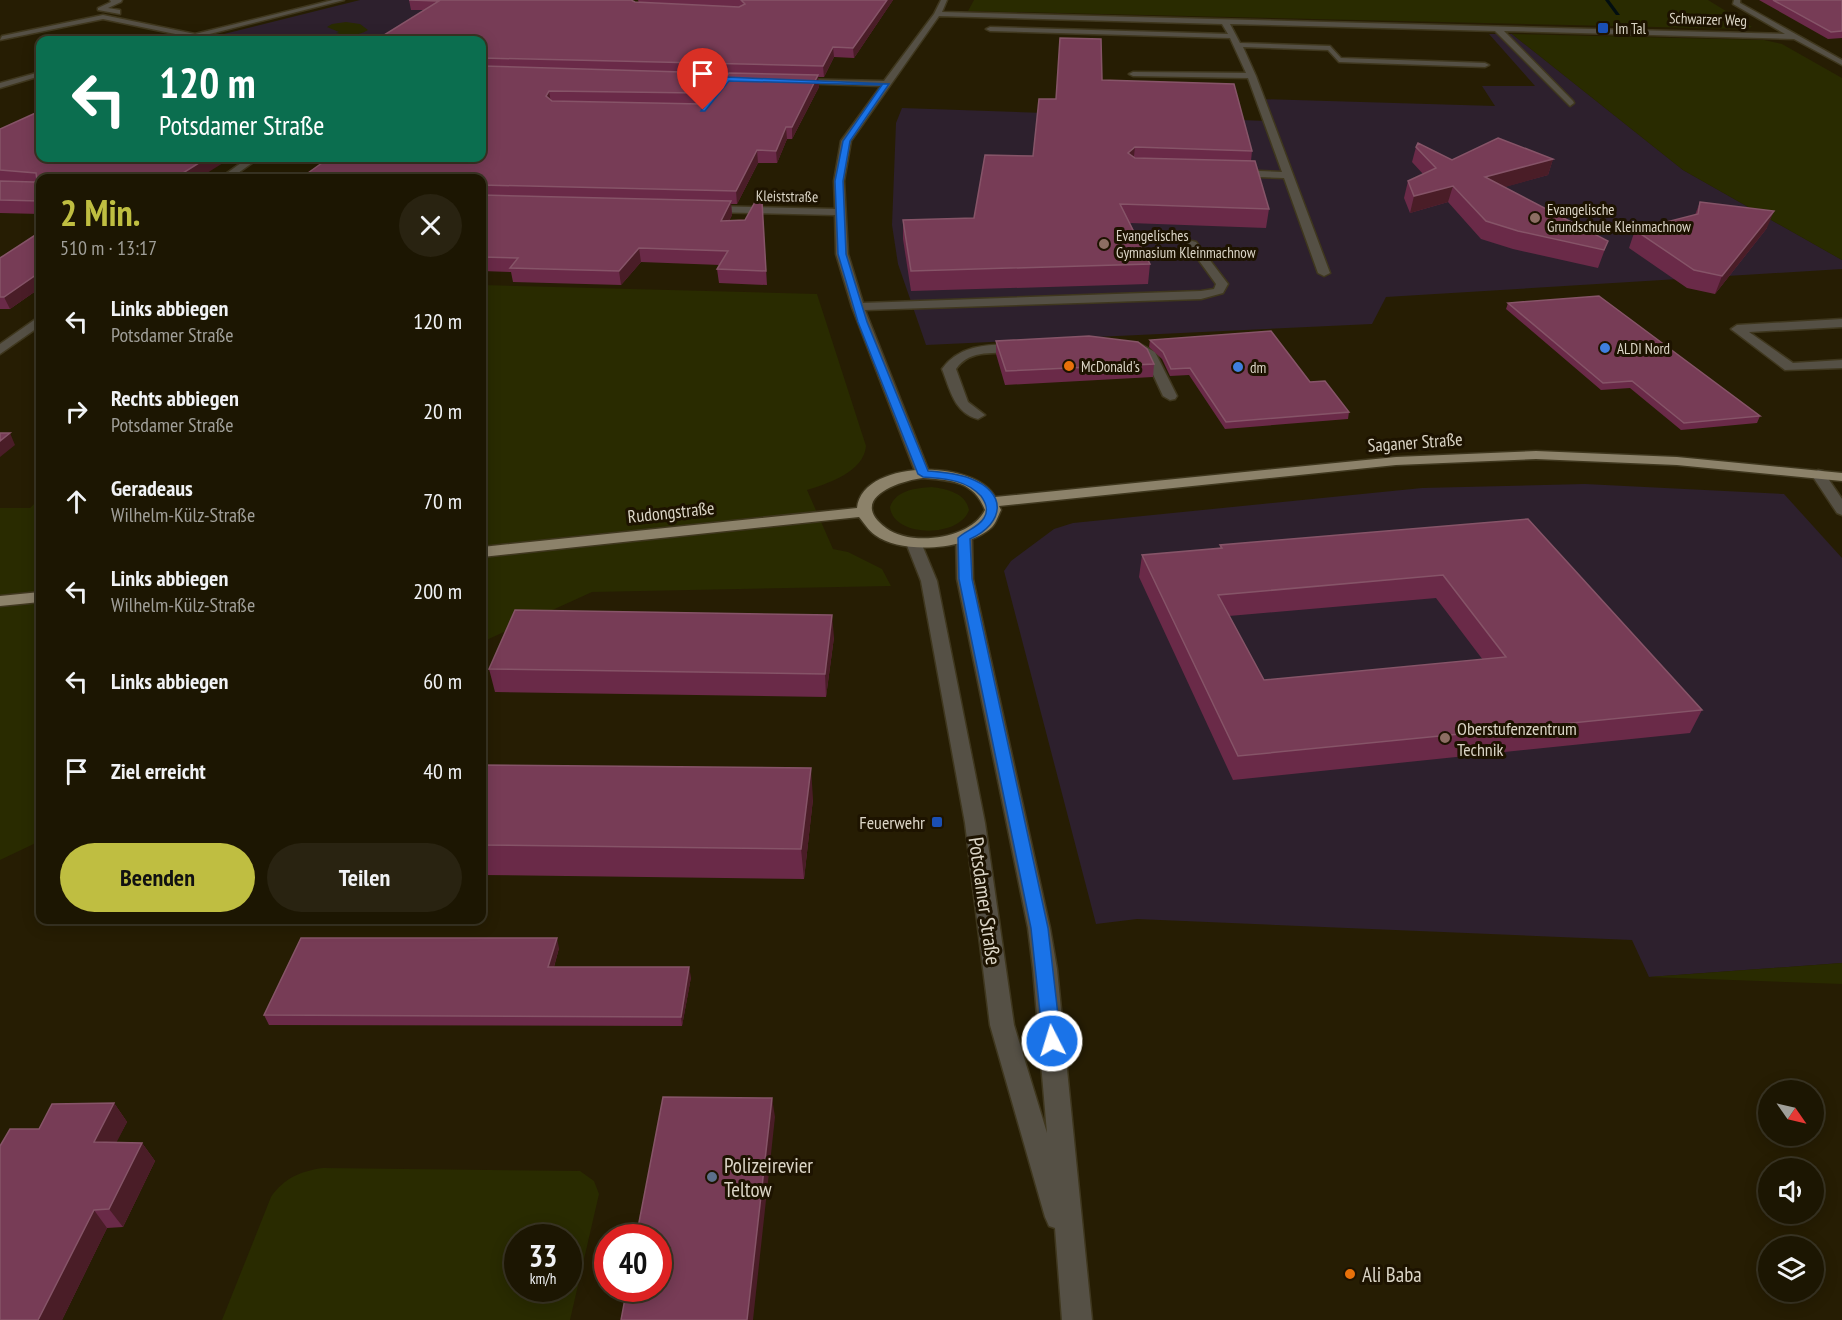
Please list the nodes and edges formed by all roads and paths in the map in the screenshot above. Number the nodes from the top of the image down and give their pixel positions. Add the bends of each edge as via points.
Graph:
1 (113, 0) edge
2 (341, 0) edge
3 (944, 0) edge
4 (1737, 0) edge
5 (937, 14) junction
6 (1033, 16) junction
7 (1225, 22) junction
8 (1496, 28) junction
9 (990, 30) dead end
10 (1031, 30) junction
11 (209, 32) junction
12 (195, 36) joint
13 (1232, 36) junction
14 (1795, 37) junction
15 (2, 38) dead end
16 (1239, 45) junction
17 (1842, 63) edge
18 (1485, 65) dead end
19 (1133, 74) dead end
20 (36, 75) edge
21 (1252, 76) junction
22 (681, 78) edge
23 (765, 80) edge
24 (788, 81) edge
25 (886, 84) junction
26 (0, 86) edge
27 (1570, 103) dead end
28 (248, 162) edge
29 (1227, 173) edge
30 (231, 174) edge
31 (1287, 175) junction
32 (692, 209) edge
33 (839, 212) junction
34 (1192, 244) dead end
35 (1324, 273) dead end
36 (858, 307) junction
37 (36, 323) edge
38 (1842, 323) edge
39 (1125, 345) edge
40 (1029, 347) edge
41 (0, 350) edge
42 (1842, 364) edge
43 (1170, 396) dead end
44 (978, 415) dead end
45 (923, 474) junction
46 (1818, 474) junction
47 (1842, 477) edge
48 (992, 502) junction
49 (1842, 510) edge
50 (865, 512) junction
51 (964, 538) junction
52 (914, 543) junction
53 (486, 552) edge
54 (36, 597) edge
55 (0, 601) edge
56 (1071, 1256) junction
57 (1077, 1320) edge

1 - 11 street via 119,1 100,9
2 - 11 street
3 - 5 street
4 - 14 street via 1736,4
5 - 6 street, Schwarzer Weg
5 - 25 street
6 - 7 street, Schwarzer Weg
6 - 10 street
7 - 8 street, Schwarzer Weg
7 - 13 street
8 - 14 street, Schwarzer Weg
8 - 27 street
9 - 10 street
10 - 13 street
11 - 12 street
12 - 15 street via 103,17
13 - 16 street
14 - 17 street
16 - 18 street via 1330,48 1340,60
16 - 21 street
19 - 21 street
20 - 26 street
21 - 31 street
22 - 23 street via 724,83
24 - 25 street
25 - 33 street via 846,141 839,181
28 - 30 street
29 - 31 street
31 - 35 street
32 - 33 street, Kleiststraße
33 - 36 street via 842,254
34 - 36 street via 1222,285 1220,291 1201,295
36 - 45 street
37 - 41 street
38 - 42 street via 1737,329 1790,367
39 - 43 street via 1150,355
40 - 44 street via 965,353 954,360 949,369 962,404
45 - 48 main road via 967,481
45 - 50 main road via 883,484 867,498
46 - 47 main road, Saganer Straße
46 - 48 main road, Saganer Straße via 1677,461 1536,455 1396,461
46 - 49 street
48 - 51 main road via 988,522
50 - 52 main road via 880,532
50 - 53 main road, Rudongstraße
51 - 52 main road
51 - 56 street, Potsdamer Straße via 965,579 1042,948
52 - 56 street, Potsdamer Straße via 929,581 975,823 1002,1025
54 - 55 main road
56 - 57 street, Potsdamer Straße

